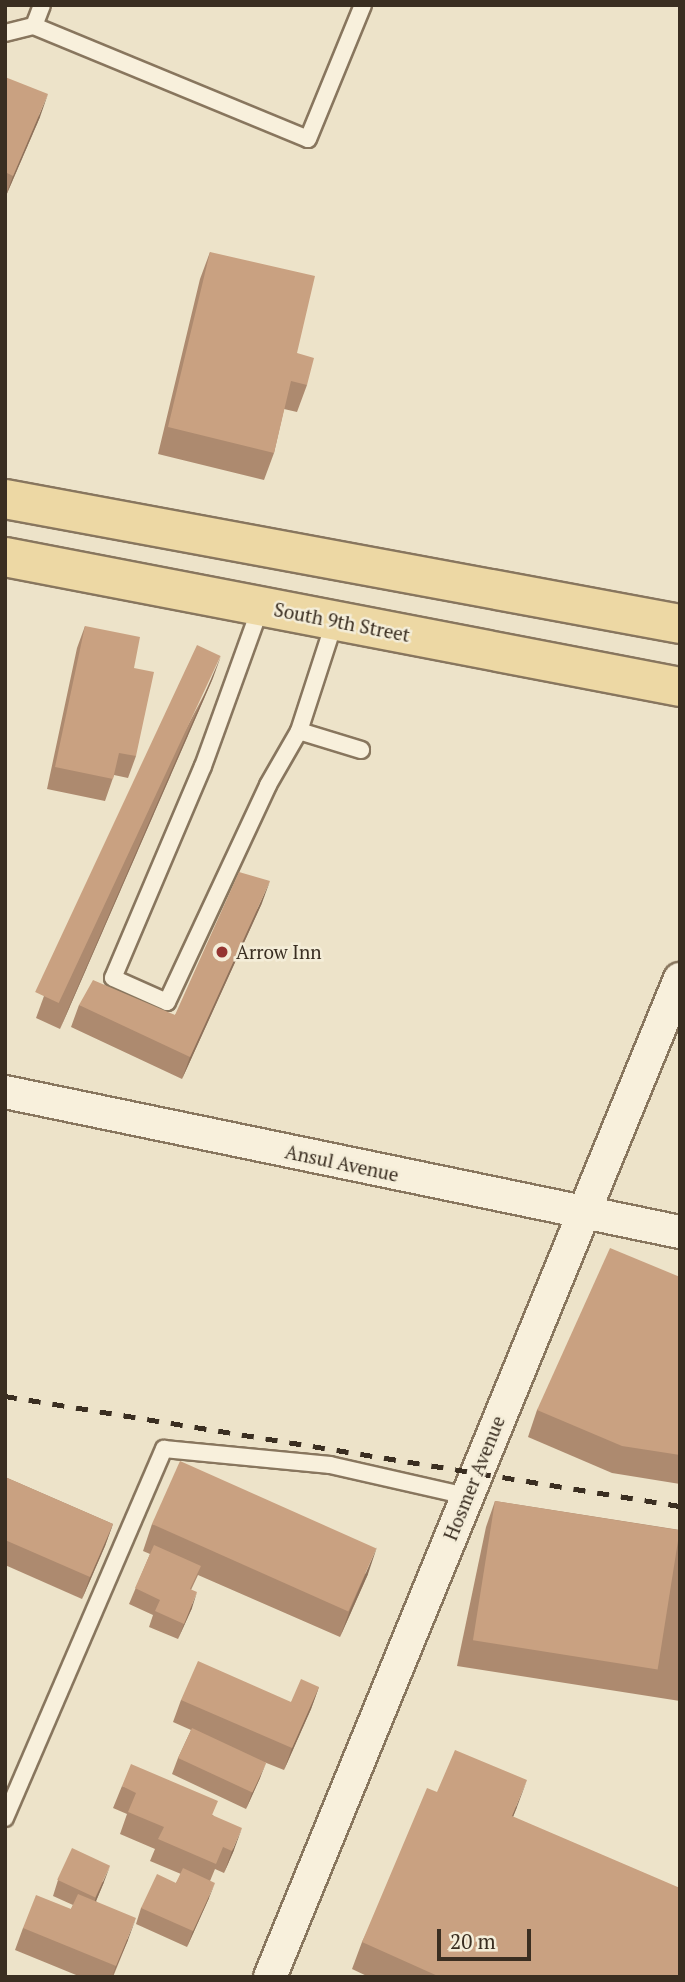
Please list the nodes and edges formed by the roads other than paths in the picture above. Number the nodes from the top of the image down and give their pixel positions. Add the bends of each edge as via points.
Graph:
1 (42, 5) edge
2 (363, 5) edge
3 (34, 26) junction
4 (5, 33) edge
5 (5, 499) edge
6 (5, 557) edge
7 (261, 606) junction
8 (335, 621) junction
9 (680, 624) edge
10 (680, 687) edge
11 (299, 731) junction
12 (361, 750) dead end
13 (680, 979) edge
14 (5, 1092) edge
15 (583, 1214) junction
16 (680, 1232) edge
17 (467, 1496) junction
18 (5, 1818) edge
19 (270, 1977) edge

1 - 3 lane
2 - 3 lane via 308,139
3 - 4 lane
5 - 9 main road
6 - 7 main road, South 9th Street
7 - 8 main road, South 9th Street
7 - 11 lane via 204,766 113,978 167,1002
8 - 10 main road, South 9th Street
8 - 11 lane
11 - 12 lane
13 - 15 street, Hosmer Avenue
14 - 15 street, Ansul Avenue
15 - 16 street, Ansul Avenue
15 - 17 street, Hosmer Avenue
17 - 18 lane via 330,1465 164,1449
17 - 19 street, Hosmer Avenue

